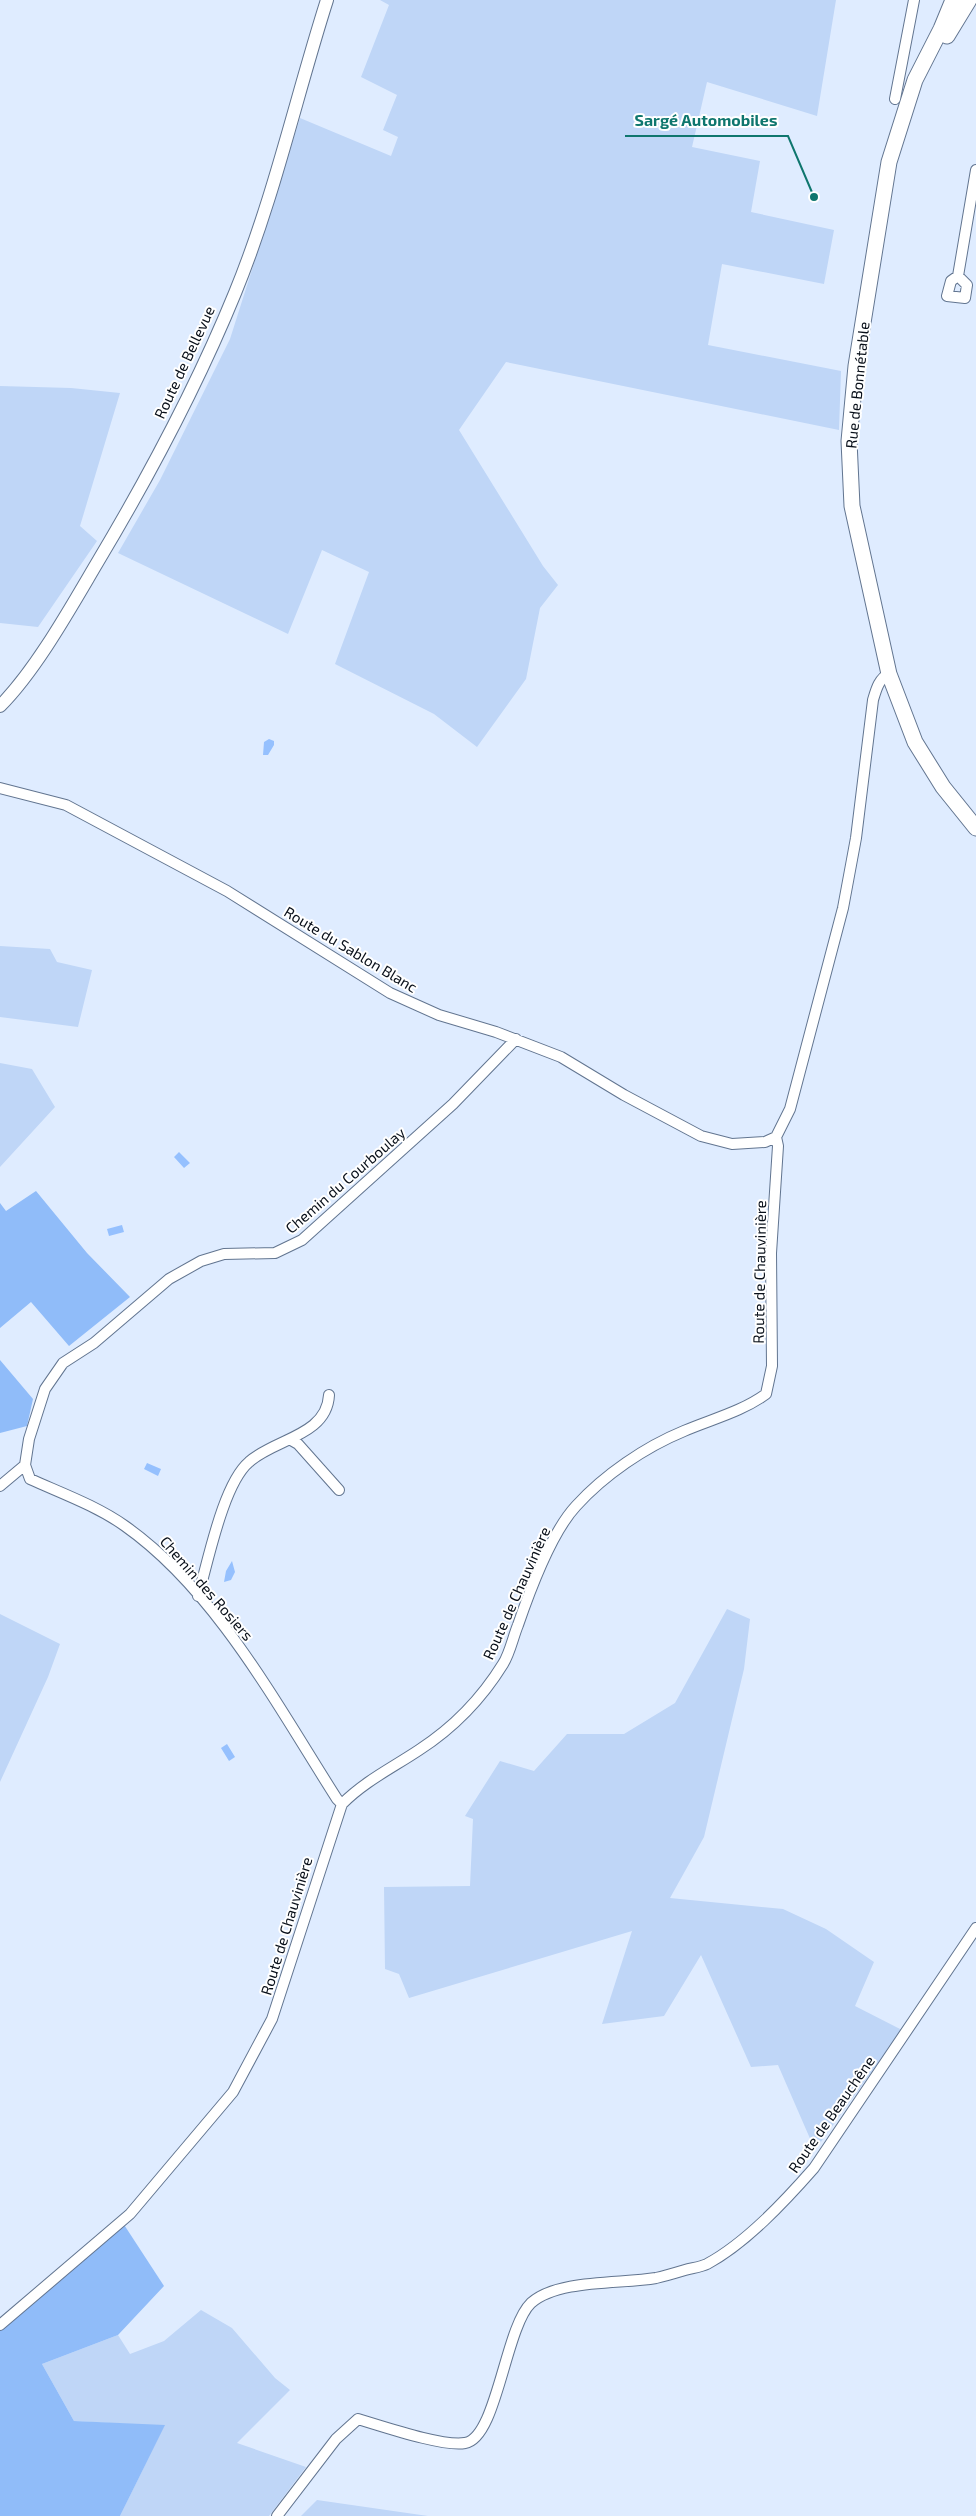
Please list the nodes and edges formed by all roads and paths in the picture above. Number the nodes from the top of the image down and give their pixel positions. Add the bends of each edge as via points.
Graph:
1 (327, 0) edge
2 (914, 0) edge
3 (953, 0) edge
4 (969, 0) edge
5 (902, 100) junction
6 (976, 170) edge
7 (958, 276) dead end
8 (889, 674) junction
9 (0, 706) edge
10 (0, 788) edge
11 (976, 828) edge
12 (516, 1039) junction
13 (776, 1137) junction
14 (330, 1395) dead end
15 (291, 1440) junction
16 (24, 1465) junction
17 (0, 1486) edge
18 (339, 1490) dead end
19 (198, 1596) junction
20 (342, 1804) junction
21 (976, 1928) edge
22 (0, 2325) edge
23 (277, 2516) edge

1 - 9 street, Route de Bellevue via 269,198 235,292 193,386 122,521 85,583 36,659
2 - 5 street
3 - 5 main road
4 - 5 main road
5 - 8 main road, Rue de Bonnétable via 856,366 848,441 852,506
6 - 7 street
8 - 11 main road, Rue de Bonnétable via 915,742 943,787
8 - 13 street, Route de Chauvinière via 884,676 873,700 856,838 843,908 790,1109
10 - 12 street, Route du Sablon Blanc via 66,806 114,830 227,891 390,993 439,1015
12 - 13 street, Route du Sablon Blanc via 561,1057 702,1136 732,1144 765,1142
12 - 16 street, Chemin du Courboulay via 453,1104 302,1240 275,1253 224,1254 201,1261 169,1278 94,1343 63,1364 45,1389
13 - 20 street, Route de Chauvinière via 771,1253 772,1366 766,1394 754,1403 646,1450 575,1506 557,1532 505,1662 481,1695 451,1726 420,1750 359,1786
14 - 15 street via 320,1420
15 - 18 street
15 - 19 street via 250,1460 241,1469 218,1526
16 - 17 street
16 - 19 street, Chemin des Rosiers via 30,1479 91,1507 139,1536
19 - 20 street, Chemin des Rosiers via 238,1644
20 - 22 street, Route de Chauvinière via 272,2019 233,2092 130,2214
21 - 23 street, Route de Beauchêne via 814,2168 785,2201 746,2236 706,2264 656,2278 553,2290 531,2304 515,2329 501,2381 480,2434 466,2444 436,2441 358,2419 336,2439

